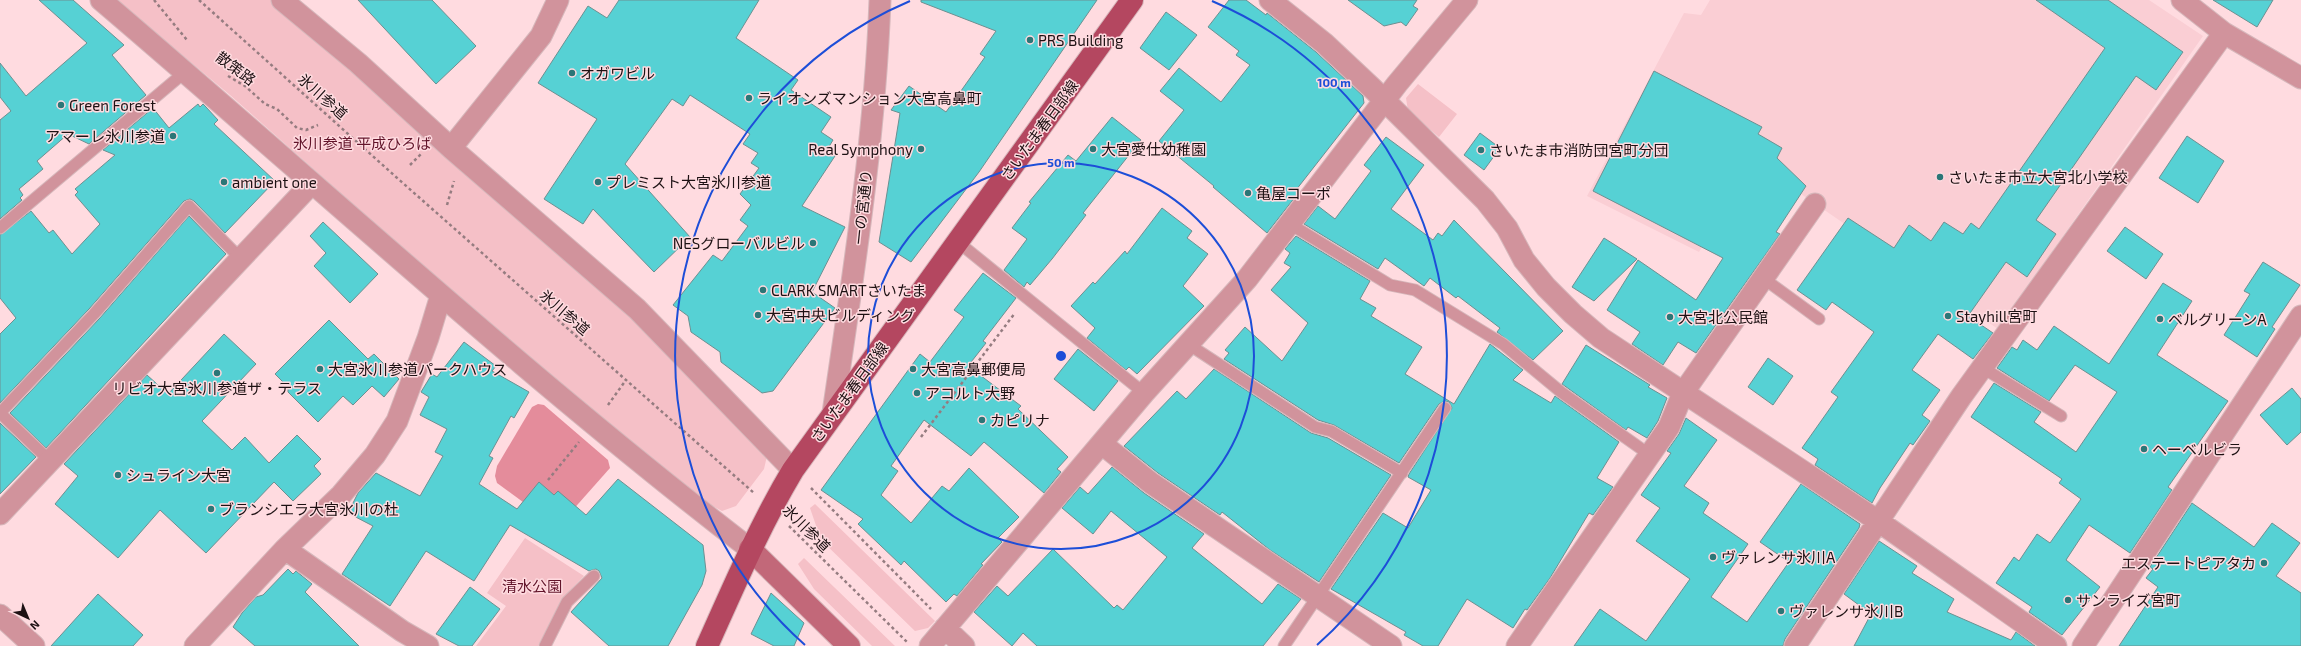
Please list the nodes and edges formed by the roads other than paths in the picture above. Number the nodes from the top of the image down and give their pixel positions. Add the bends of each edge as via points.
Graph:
1 (101, 0) edge
2 (282, 0) edge
3 (558, 0) edge
4 (880, 0) edge
5 (1132, 0) edge
6 (1270, 0) edge
7 (1467, 0) edge
8 (2182, 0) edge
9 (2224, 33) junction
10 (185, 72) junction
11 (2301, 78) edge
12 (1384, 100) junction
13 (451, 148) junction
14 (312, 183) junction
15 (1815, 204) dead end
16 (1290, 224) junction
17 (0, 228) edge
18 (958, 242) junction
19 (240, 259) junction
20 (1763, 278) junction
21 (442, 295) junction
22 (2301, 316) edge
23 (1819, 319) dead end
24 (1188, 344) junction
25 (1983, 368) junction
26 (1144, 393) junction
27 (1683, 393) junction
28 (1445, 408) dead end
29 (0, 413) edge
30 (833, 413) junction
31 (2061, 416) dead end
32 (1102, 444) junction
33 (1650, 455) junction
34 (50, 461) junction
35 (793, 470) junction
36 (1402, 473) junction
37 (0, 514) edge
38 (1878, 521) junction
39 (284, 549) junction
40 (750, 549) junction
41 (594, 576) dead end
42 (1316, 596) junction
43 (0, 615) edge
44 (946, 627) junction
45 (34, 646) edge
46 (195, 646) edge
47 (428, 646) edge
48 (545, 646) edge
49 (707, 646) edge
50 (849, 646) edge
51 (930, 646) edge
52 (964, 646) edge
53 (1284, 646) edge
54 (1391, 646) edge
55 (1517, 646) edge
56 (1795, 646) edge
57 (2056, 646) edge
58 (2084, 646) edge

1 - 10 street
2 - 13 street via 358,63
3 - 13 street via 541,36
4 - 30 street, 一の宮通り via 879,45 860,230
5 - 18 main road, さいたま春日部線
6 - 12 street via 1324,43
7 - 12 street
8 - 9 street
9 - 11 street
9 - 25 street
10 - 14 street
10 - 17 lane
12 - 16 street
12 - 27 street via 1485,200 1507,228 1524,260 1573,314 1601,338
13 - 35 street via 637,309
14 - 19 street
14 - 21 street
15 - 20 street
16 - 24 street via 1247,279
16 - 33 lane via 1390,285 1415,290 1504,344 1561,392
18 - 26 lane
18 - 30 main road, さいたま春日部線
19 - 29 lane via 189,206 94,314
19 - 34 street
20 - 23 lane
20 - 27 street
21 - 39 street via 397,421 375,455 341,495
21 - 40 street via 671,488
22 - 58 street
24 - 26 street
24 - 36 lane via 1315,427 1331,431
25 - 31 lane
25 - 38 street
26 - 32 street
27 - 33 street via 1669,427
27 - 38 street
28 - 36 lane
29 - 34 lane
30 - 35 main road, さいたま春日部線
32 - 42 street via 1151,483
32 - 44 street
33 - 55 street
34 - 37 street
35 - 40 main road, さいたま春日部線
36 - 42 lane
38 - 56 street
38 - 57 street
39 - 46 street
39 - 47 street via 402,631
40 - 49 main road, さいたま春日部線
40 - 50 street
41 - 48 lane via 567,602
42 - 53 lane
42 - 54 street
43 - 45 street
44 - 51 street
44 - 52 street

